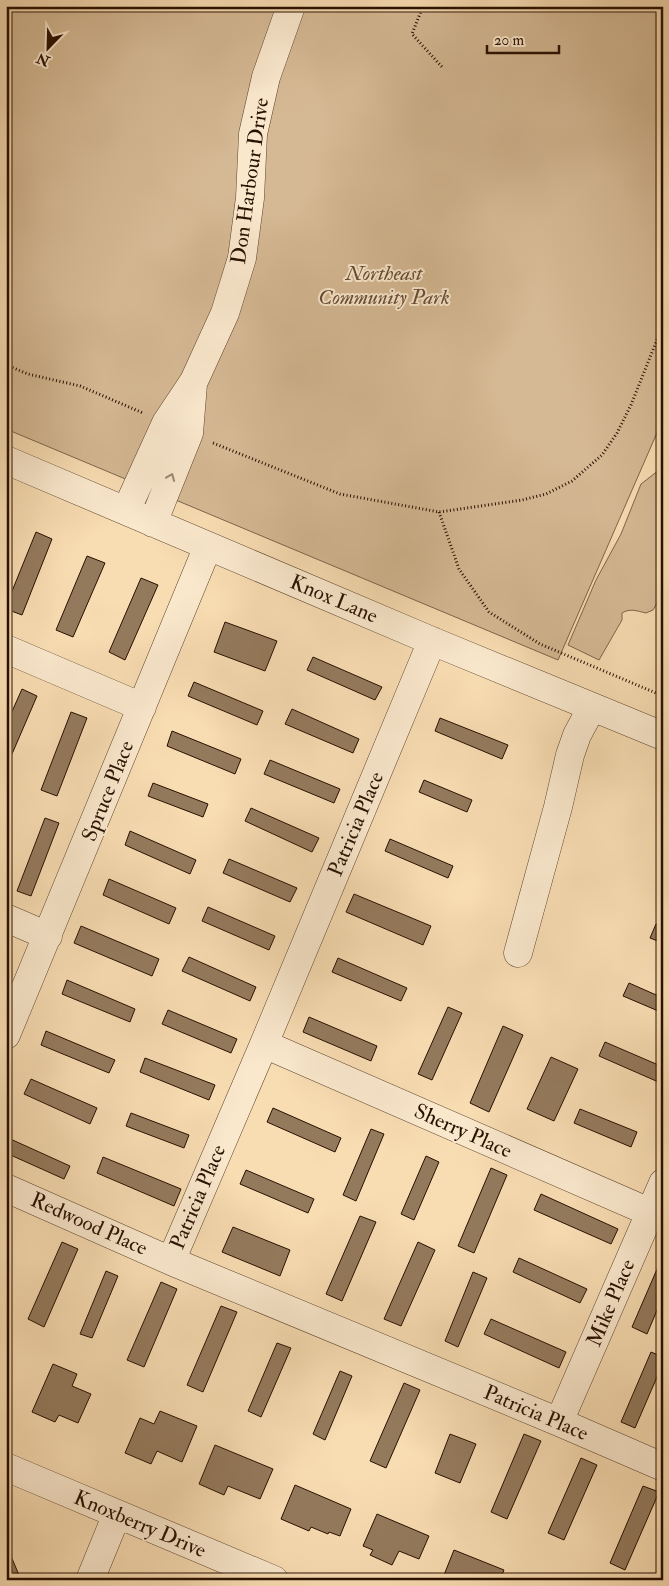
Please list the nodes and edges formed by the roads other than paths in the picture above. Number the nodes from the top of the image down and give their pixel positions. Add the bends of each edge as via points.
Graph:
1 (292, 6) edge
2 (178, 428) junction
3 (6, 460) edge
4 (126, 511) junction
5 (153, 523) junction
6 (208, 546) junction
7 (432, 641) junction
8 (6, 649) edge
9 (142, 707) junction
10 (592, 707) junction
11 (663, 736) edge
12 (6, 918) edge
13 (48, 936) junction
14 (518, 953) dead end
15 (6, 1035) edge
16 (264, 1044) junction
17 (663, 1184) edge
18 (6, 1188) edge
19 (656, 1215) edge
20 (171, 1260) junction
21 (559, 1422) junction
22 (6, 1467) edge
23 (663, 1467) edge
24 (117, 1514) junction
25 (90, 1580) edge
26 (274, 1580) edge

1 - 2 street, Don Harbour Drive via 266,77 253,134 250,198 242,258 225,313 194,381
2 - 4 street, Don Harbour Drive
5 -> 2 street, Don Harbour Drive
3 - 4 street, Knox Lane
4 - 5 street, Knox Lane
5 - 6 street, Knox Lane
6 - 7 street, Knox Lane
6 - 9 street, Spruce Place
7 - 10 street, Knox Lane
7 - 16 street, Patricia Place
8 - 9 street
9 - 13 street, Spruce Place
10 - 11 street, Knox Lane
10 - 14 street via 570,755
12 - 13 street
13 - 15 street, Spruce Place
16 - 19 street, Sherry Place
16 - 20 street, Patricia Place
17 - 19 street, Mike Place
18 - 20 street, Redwood Place
19 - 21 street, Mike Place
20 - 21 street, Patricia Place
21 - 23 street, Patricia Place
22 - 24 street, Knoxberry Drive
24 - 25 street
24 - 26 street, Knoxberry Drive

